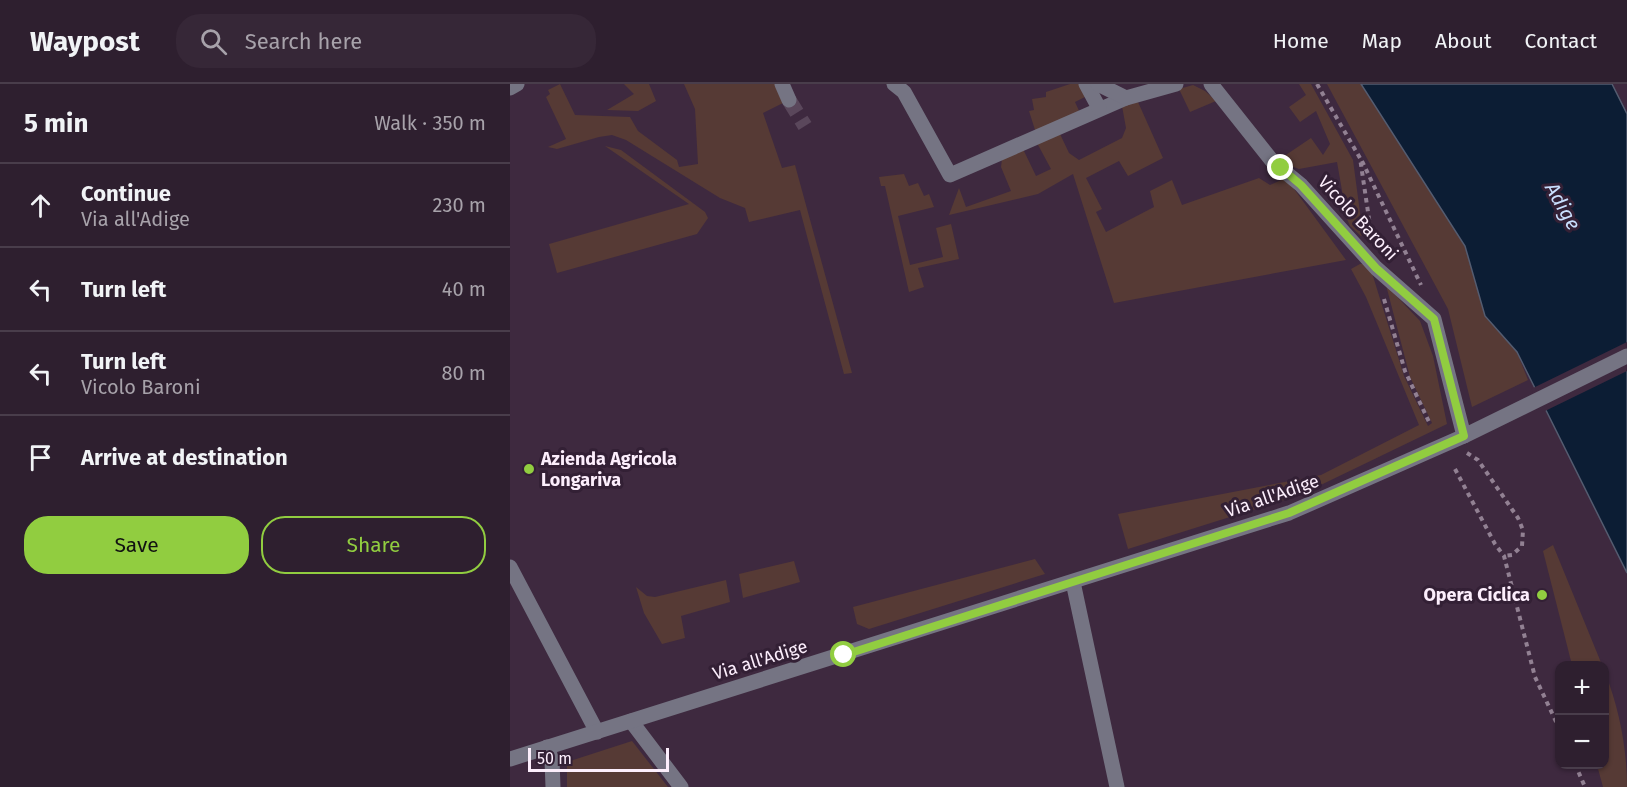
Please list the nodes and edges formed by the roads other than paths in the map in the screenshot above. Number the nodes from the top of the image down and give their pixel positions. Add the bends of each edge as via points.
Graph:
1 (517, 84) edge
2 (783, 84) edge
3 (894, 84) edge
4 (1086, 84) edge
5 (1098, 84) edge
6 (1176, 84) edge
7 (1211, 84) edge
8 (510, 88) edge
9 (1126, 98) junction
10 (789, 100) tunnel mouth
11 (1099, 108) junction
12 (1627, 356) edge
13 (1470, 433) junction
14 (510, 567) edge
15 (1073, 582) junction
16 (631, 721) junction
17 (597, 732) junction
18 (547, 747) junction
19 (510, 759) edge
20 (553, 787) edge
21 (681, 787) edge
22 (1117, 787) edge

1 - 8 street
2 - 10 street
3 - 11 street via 908,99 950,175
4 - 11 street
5 - 9 street
6 - 9 street
7 - 13 street, Vicolo Baroni via 1273,162 1301,185 1376,268 1434,319
9 - 11 street
12 - 13 street, Via all'Adige
13 - 15 street, Via all'Adige via 1289,513
14 - 17 street
15 - 16 street, Via all'Adige
15 - 22 street
16 - 17 street, Via all'Adige
16 - 21 street
17 - 18 street, Via all'Adige
18 - 19 street, Via all'Adige
18 - 20 street via 552,759

